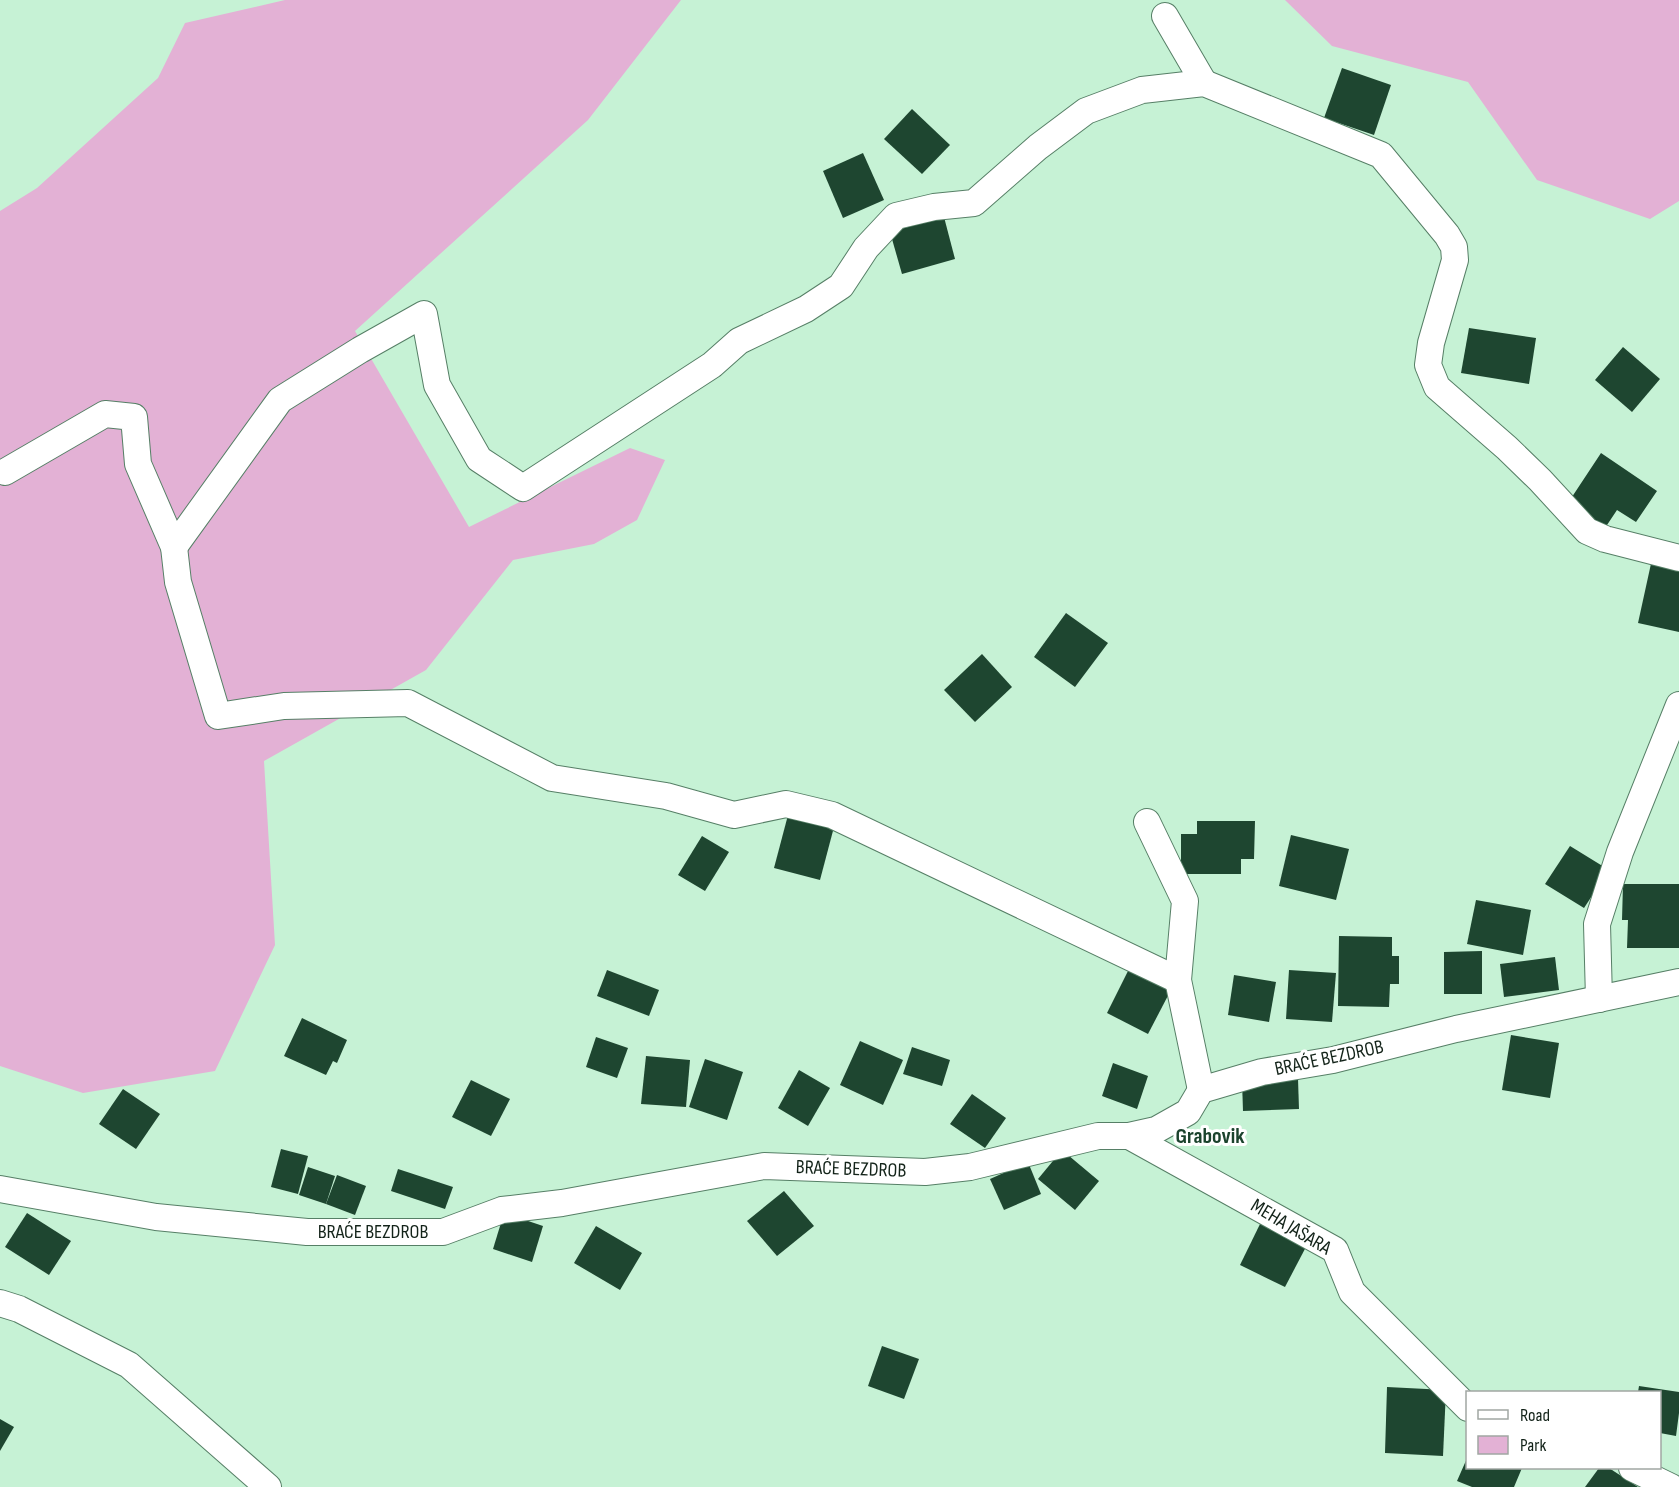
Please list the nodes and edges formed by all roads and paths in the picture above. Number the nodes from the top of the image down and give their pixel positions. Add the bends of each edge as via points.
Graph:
1 (1166, 16) dead end
2 (1204, 83) junction
3 (5, 472) dead end
4 (174, 547) junction
5 (1679, 558) edge
6 (1679, 705) edge
7 (1147, 822) dead end
8 (1178, 980) junction
9 (1679, 982) edge
10 (1599, 999) junction
11 (1202, 1090) junction
12 (1129, 1136) junction
13 (0, 1189) edge
14 (0, 1303) edge
15 (1466, 1407) edge
16 (1636, 1469) edge
17 (268, 1487) edge
18 (1671, 1487) edge

1 - 2 street
2 - 4 street via 1142,90 1086,111 974,204 934,207 896,216 866,248 841,286 806,309 739,341 712,365 523,488 479,459 437,385 424,314 280,400
2 - 5 street via 1381,155 1454,247 1455,260 1428,365 1437,387 1507,448 1587,531
3 - 4 street via 105,414 134,417 138,464
4 - 8 street via 178,582 218,716 284,706 408,704 552,778 666,796 734,815 786,804 831,815
6 - 10 street via 1620,852 1597,924
7 - 8 street via 1185,901
8 - 11 street
9 - 10 street, BRAĆE BEZDROB
10 - 11 street, BRAĆE BEZDROB via 1333,1060 1262,1072
11 - 12 street, BRAĆE BEZDROB via 1188,1112 1156,1130
12 - 13 street, BRAĆE BEZDROB via 1098,1136 970,1167 925,1172 764,1166 562,1203 502,1210 443,1232 307,1232 168,1218
12 - 15 street, MEHA JAŠARA via 1335,1250 1352,1292
14 - 17 street via 129,1365
16 - 18 street

